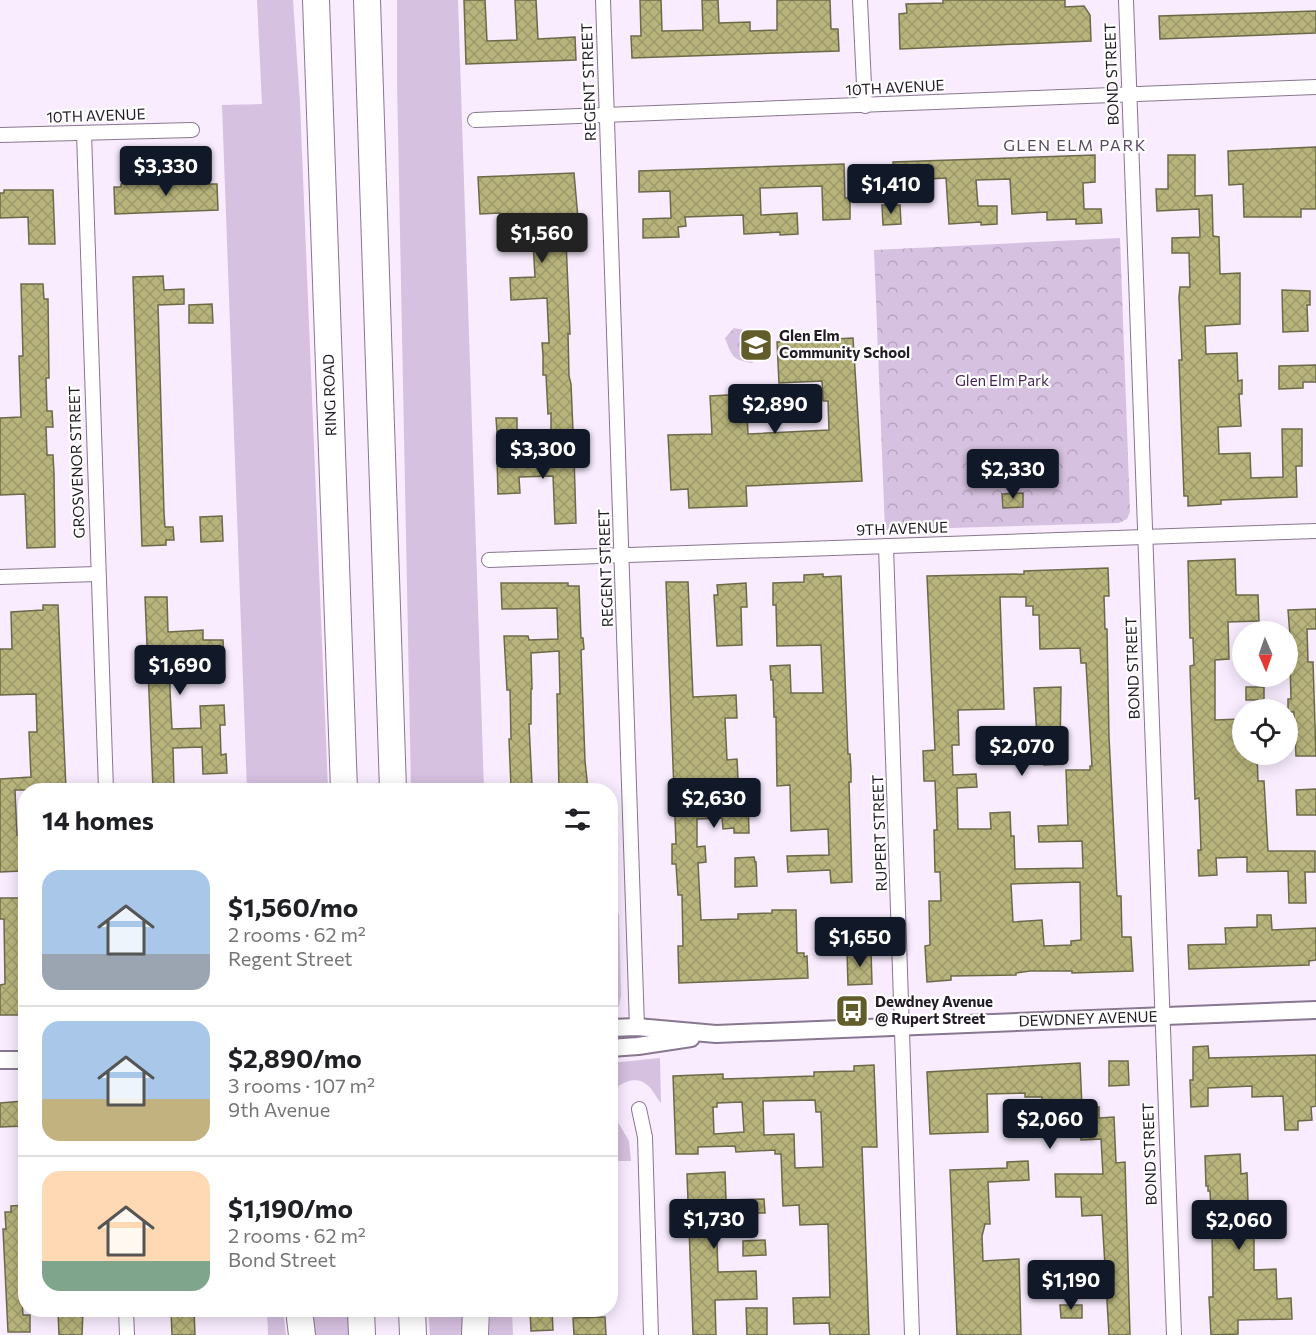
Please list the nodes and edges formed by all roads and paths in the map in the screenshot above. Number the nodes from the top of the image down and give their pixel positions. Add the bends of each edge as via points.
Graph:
1 (316, 0) edge
2 (367, 0) edge
3 (603, 0) edge
4 (861, 0) edge
5 (1126, 0) edge
6 (1316, 87) edge
7 (1128, 93) junction
8 (866, 106) junction
9 (606, 115) junction
10 (475, 120) dead end
11 (192, 130) dead end
12 (84, 133) junction
13 (0, 135) edge
14 (1316, 531) edge
15 (1145, 536) junction
16 (886, 546) junction
17 (622, 555) junction
18 (489, 560) dead end
19 (97, 574) junction
20 (0, 577) edge
21 (106, 783) edge
22 (344, 783) edge
23 (393, 783) edge
24 (1316, 1010) edge
25 (1162, 1016) junction
26 (637, 1027) junction
27 (902, 1027) junction
28 (618, 1028) edge
29 (716, 1034) junction
30 (618, 1047) edge
31 (0, 1060) edge
32 (18, 1060) edge
33 (639, 1110) dead end
34 (126, 1317) edge
35 (300, 1317) edge
36 (361, 1317) edge
37 (412, 1317) edge
38 (476, 1317) edge
39 (127, 1335) edge
40 (302, 1335) edge
41 (362, 1335) edge
42 (413, 1335) edge
43 (475, 1335) edge
44 (651, 1335) edge
45 (912, 1335) edge
46 (1174, 1335) edge

1 - 22 highway, RING ROAD
2 - 23 highway
3 - 9 street, REGENT STREET
4 - 8 street
5 - 7 street, BOND STREET
6 - 7 street, 10TH AVENUE
7 - 8 street, 10TH AVENUE
7 - 15 street, BOND STREET
8 - 9 street, 10TH AVENUE
9 - 10 street, 10TH AVENUE
9 - 17 street, REGENT STREET
11 - 12 street, 10TH AVENUE
12 - 13 street, 10TH AVENUE
12 - 19 street, GROSVENOR STREET
14 - 15 street, 9TH AVENUE
15 - 16 street, 9TH AVENUE
15 - 25 street, BOND STREET
16 - 17 street, 9TH AVENUE
16 - 27 street, RUPERT STREET
17 - 18 street, 9TH AVENUE
17 - 26 street, REGENT STREET
19 - 20 street
19 - 21 street, GROSVENOR STREET
24 - 25 street, DEWDNEY AVENUE
25 - 27 street, DEWDNEY AVENUE
25 - 46 street, BOND STREET
26 - 28 street, DEWDNEY AVENUE
26 - 29 street, DEWDNEY AVENUE
27 - 29 street, DEWDNEY AVENUE
27 - 45 street, RUPERT STREET
29 - 30 street, DEWDNEY AVENUE
31 - 32 street
33 - 44 street via 645,1137
34 - 39 street
35 - 40 highway
36 - 41 highway
37 - 42 highway
38 - 43 highway

